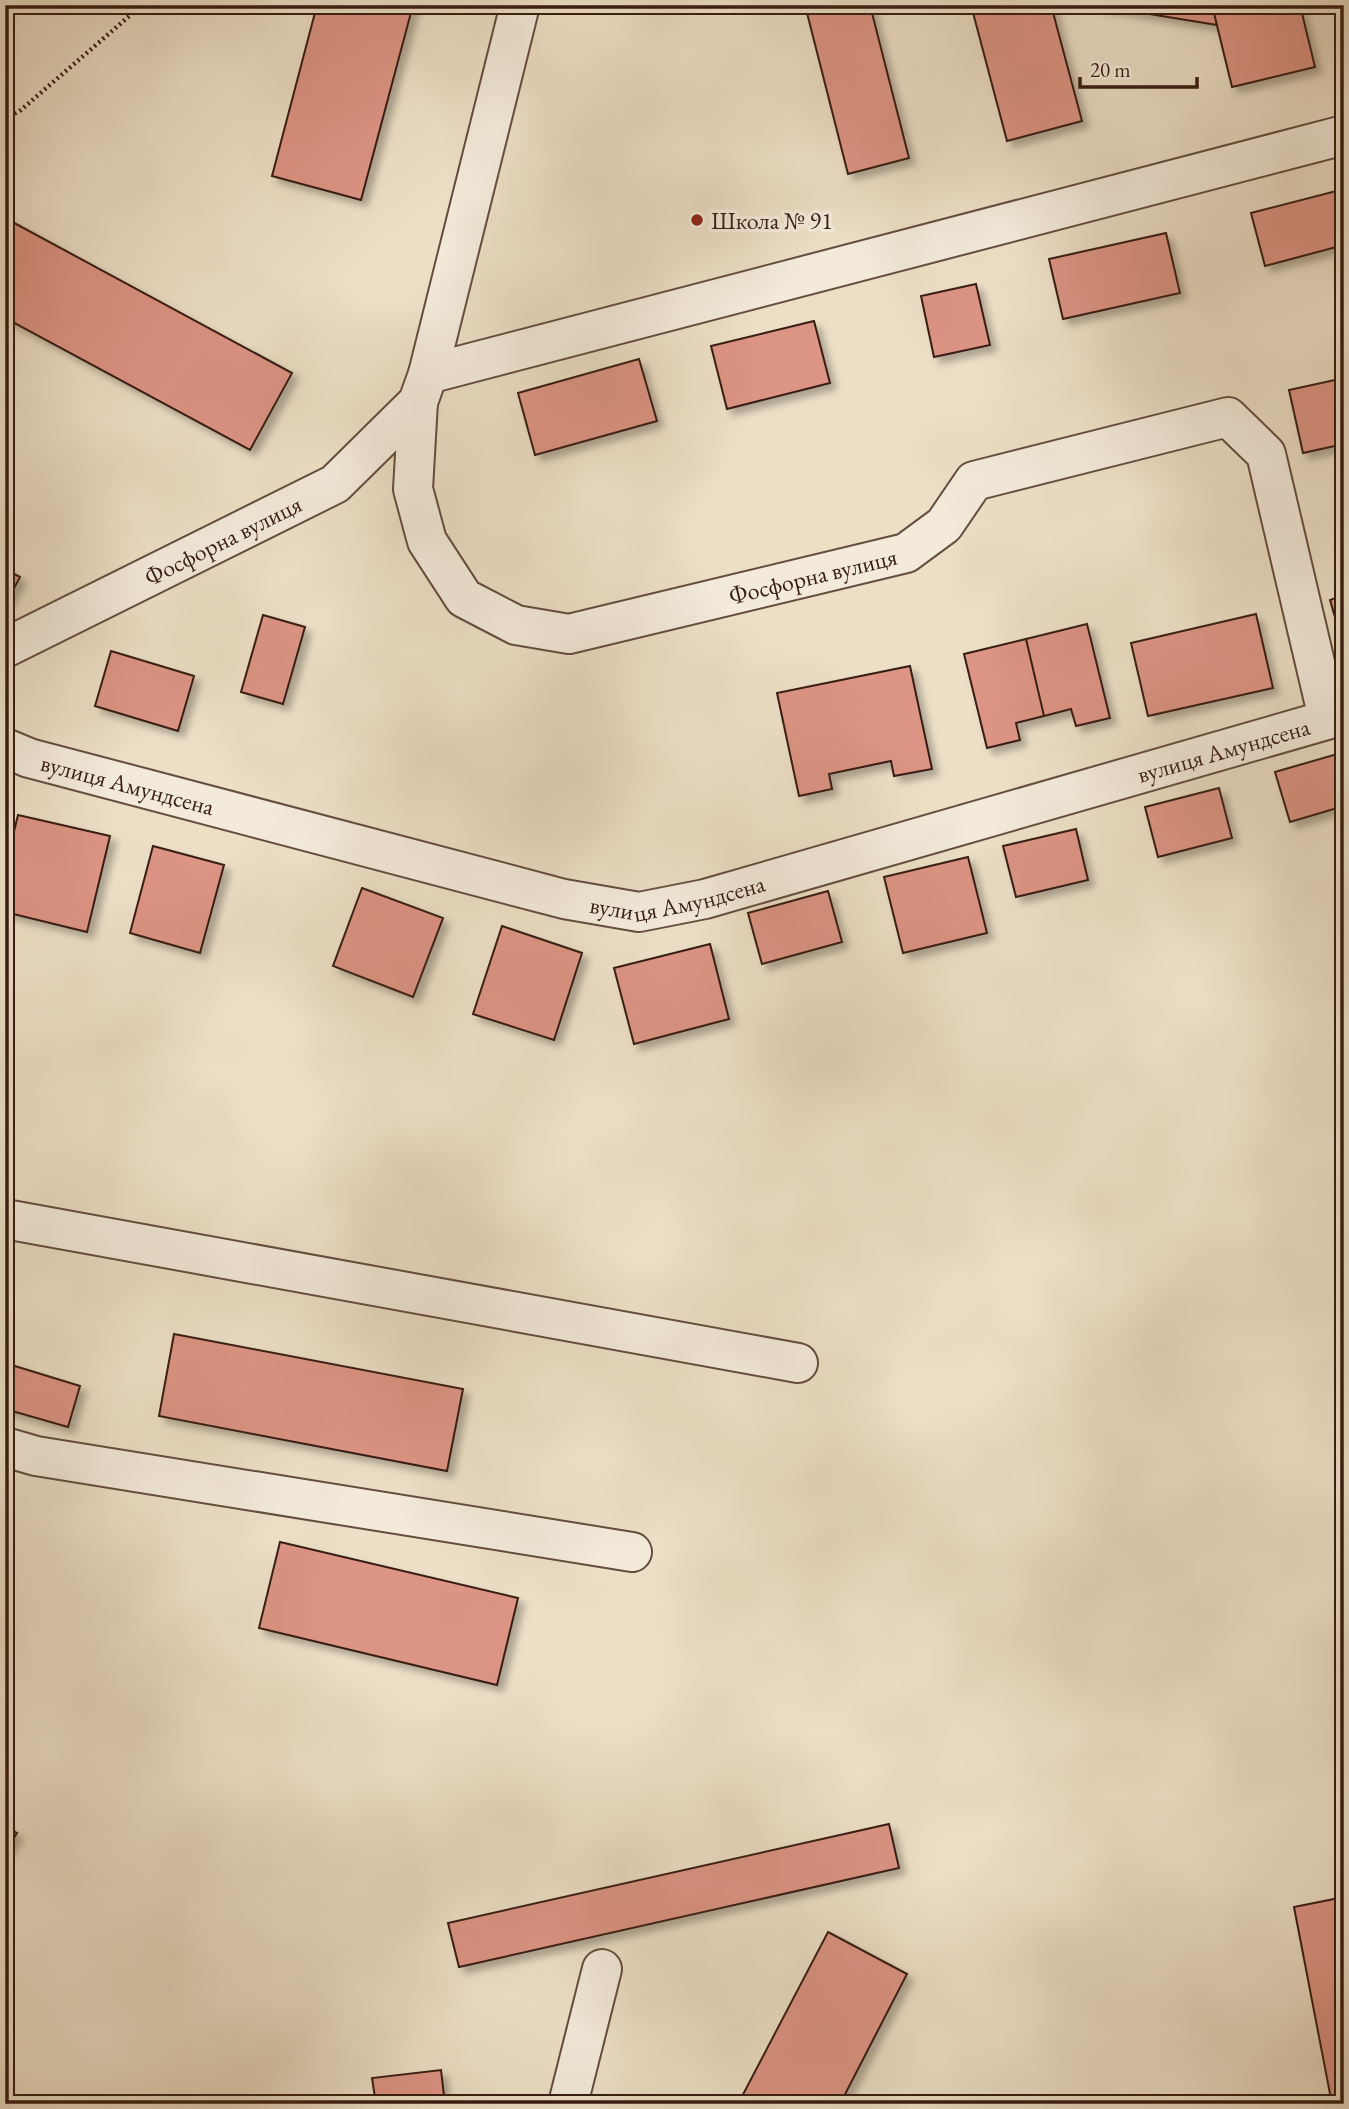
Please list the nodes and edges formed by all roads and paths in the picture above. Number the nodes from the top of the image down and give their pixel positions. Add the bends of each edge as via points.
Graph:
1 (142, 5) edge
2 (520, 5) edge
3 (5, 119) edge
4 (1344, 135) edge
5 (423, 388) junction
6 (5, 648) edge
7 (1336, 716) edge
8 (5, 748) edge
9 (5, 1219) edge
10 (798, 1363) dead end
11 (5, 1447) edge
12 (632, 1552) dead end
13 (602, 1969) dead end
14 (568, 2104) edge

1 - 3 path
2 - 5 street, Фосфорна вулиця
4 - 5 street
5 - 6 street, Фосфорна вулиця via 335,484
5 - 7 street, Фосфорна вулиця via 413,489 426,541 464,597 516,625 569,634 906,553 944,525 974,481 1228,417 1266,454
7 - 8 street, вулиця Амундсена via 705,899 639,912 564,899
9 - 10 street
11 - 12 street via 36,1456
13 - 14 street

